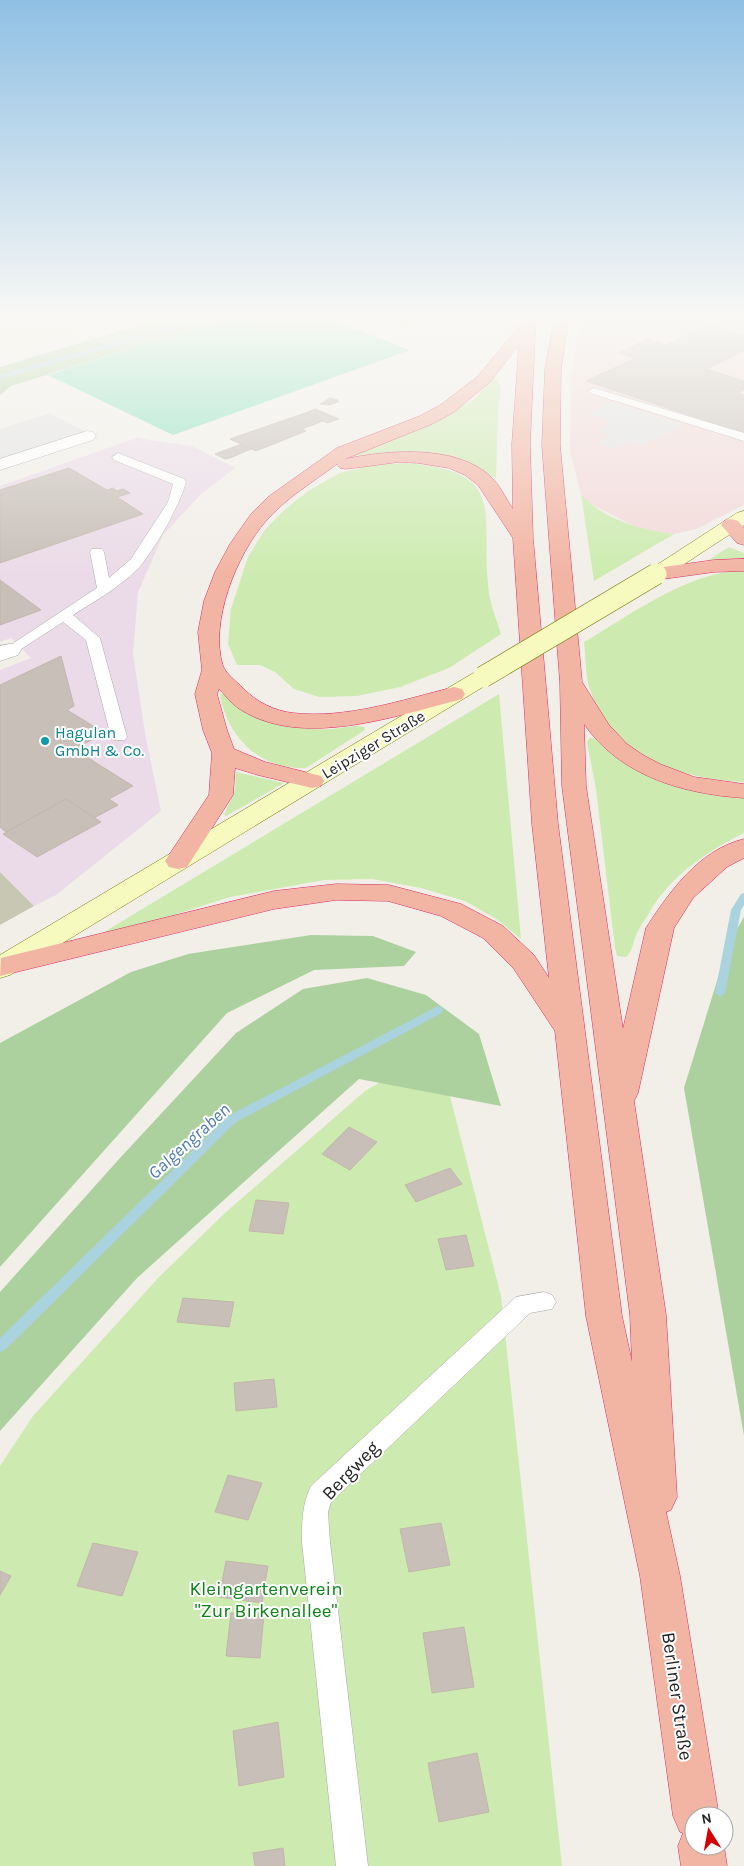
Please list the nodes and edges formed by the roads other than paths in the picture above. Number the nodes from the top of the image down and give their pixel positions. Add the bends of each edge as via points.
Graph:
1 (455, 402) edge
2 (523, 402) edge
3 (552, 402) edge
4 (630, 402) edge
5 (87, 436) dead end
6 (744, 437) edge
7 (118, 457) dead end
8 (0, 465) edge
9 (320, 470) junction
10 (741, 527) edge
11 (523, 538) junction
12 (96, 552) dead end
13 (744, 565) edge
14 (664, 568) junction
15 (104, 589) junction
16 (64, 615) junction
17 (5, 652) edge
18 (212, 663) junction
19 (571, 683) junction
20 (454, 694) junction
21 (118, 737) dead end
22 (224, 752) junction
23 (312, 781) junction
24 (744, 791) edge
25 (744, 847) edge
26 (178, 861) junction
27 (1, 968) edge
28 (570, 1031) junction
29 (620, 1109) junction
30 (544, 1302) dead end
31 (660, 1576) junction
32 (694, 1806) edge
33 (352, 1866) edge

1 - 9 highway via 426,420 343,452
2 - 11 highway
3 - 19 highway via 551,445
4 - 6 lane
5 - 8 street
7 - 15 lane via 180,482 174,502 136,562
9 - 11 highway via 388,457 430,459 456,465 478,474 486,482
9 - 18 highway via 275,501 240,544 214,601 209,632
10 - 14 main road, Leipziger Straße
11 - 28 highway via 545,824
12 - 15 lane
13 - 14 highway
14 - 20 main road, Leipziger Straße, bridge
15 - 16 lane
16 - 17 lane
16 - 21 lane via 93,638
18 - 20 highway via 244,702 284,718 340,720
18 - 22 highway via 206,694
19 - 24 highway via 604,735 631,760 671,777 716,790
19 - 29 highway via 574,786
20 - 23 main road, Leipziger Straße
22 - 23 highway via 262,770
22 - 26 highway via 221,795
23 - 26 main road, Leipziger Straße
25 - 29 highway via 718,861 684,892 660,928
26 - 27 main road, Leipziger Straße
27 - 28 highway via 274,900 336,892 389,893 451,910 493,932 524,962
28 - 31 highway via 604,1316
29 - 31 highway via 648,1315
30 - 33 lane, Bergweg via 524,1304 320,1495 315,1512 316,1542
31 - 32 highway, Berliner Straße

